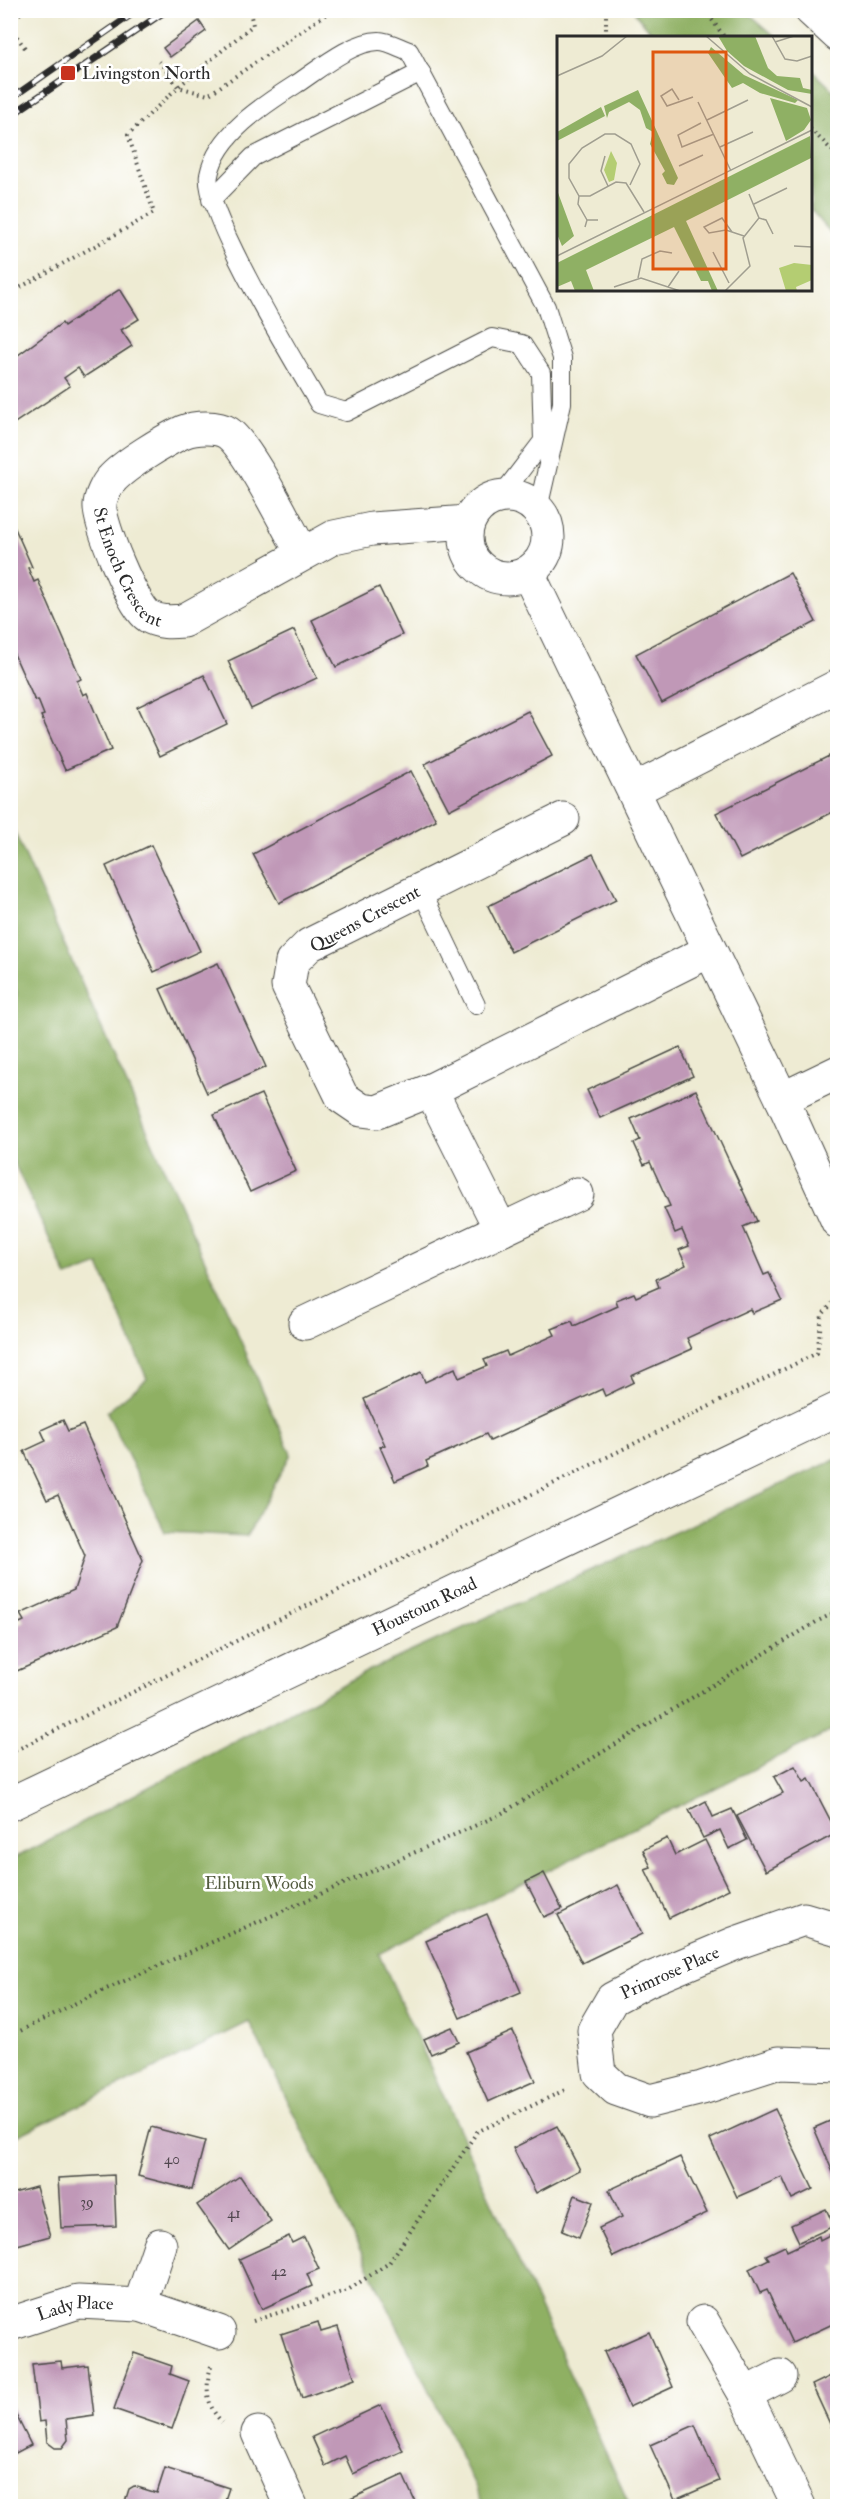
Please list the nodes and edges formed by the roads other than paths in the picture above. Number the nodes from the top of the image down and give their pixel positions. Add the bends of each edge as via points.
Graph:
1 (811, 10) edge
2 (837, 35) edge
3 (421, 72) junction
4 (211, 200) junction
5 (501, 496) junction
6 (538, 509) junction
7 (468, 522) junction
8 (423, 526) junction
9 (302, 553) junction
10 (476, 564) junction
11 (528, 573) junction
12 (837, 686) edge
13 (634, 790) junction
14 (563, 819) dead end
15 (421, 890) junction
16 (709, 951) junction
17 (476, 1005) dead end
18 (837, 1072) edge
19 (431, 1090) junction
20 (782, 1099) junction
21 (577, 1194) dead end
22 (837, 1222) edge
23 (501, 1230) junction
24 (305, 1323) dead end
25 (837, 1409) edge
26 (10, 1804) edge
27 (837, 1929) edge
28 (837, 2065) edge
29 (160, 2246) dead end
30 (140, 2305) junction
31 (703, 2322) dead end
32 (10, 2324) edge
33 (219, 2332) road end
34 (780, 2376) dead end
35 (744, 2394) junction
36 (258, 2433) road end
37 (291, 2506) edge
38 (799, 2506) edge

1 - 2 street
3 - 4 lane via 253,156
3 - 4 lane via 409,51 379,41 352,48 260,107 219,149 208,177
3 - 6 lane via 546,307 562,358 562,403
4 - 5 lane via 240,263 319,404 346,412 492,338 522,344 540,373 543,441
5 - 6 street via 513,496
5 - 7 street via 486,501
6 - 11 street via 544,517 548,544 541,561
7 - 8 street, St Enoch Crescent
7 - 10 street via 465,539
8 - 9 street, St Enoch Crescent via 334,537
8 - 10 street
9 - 9 street, St Enoch Crescent via 183,621 164,622 146,616 127,585 104,527 100,504 110,481 185,431 206,428 227,433 245,453
10 - 11 street via 487,574 505,578
11 - 13 street
12 - 13 street
13 - 16 street
14 - 15 street, Queens Crescent
15 - 17 lane
15 - 19 street, Queens Crescent via 309,945 292,962 288,986 342,1097 361,1110 377,1112
16 - 19 street, Queens Crescent
16 - 20 street
18 - 20 street
19 - 23 street
20 - 22 street
21 - 23 street
23 - 24 street
25 - 26 street, Houstoun Road
27 - 28 street, Primrose Place via 804,1919 736,1943 612,1999 594,2030 599,2073 616,2089 650,2101 779,2063
29 - 30 street, Lady Place
30 - 32 street, Lady Place via 78,2302
30 - 33 street, Lady Place
31 - 35 street
34 - 35 street
35 - 38 street
36 - 37 street

